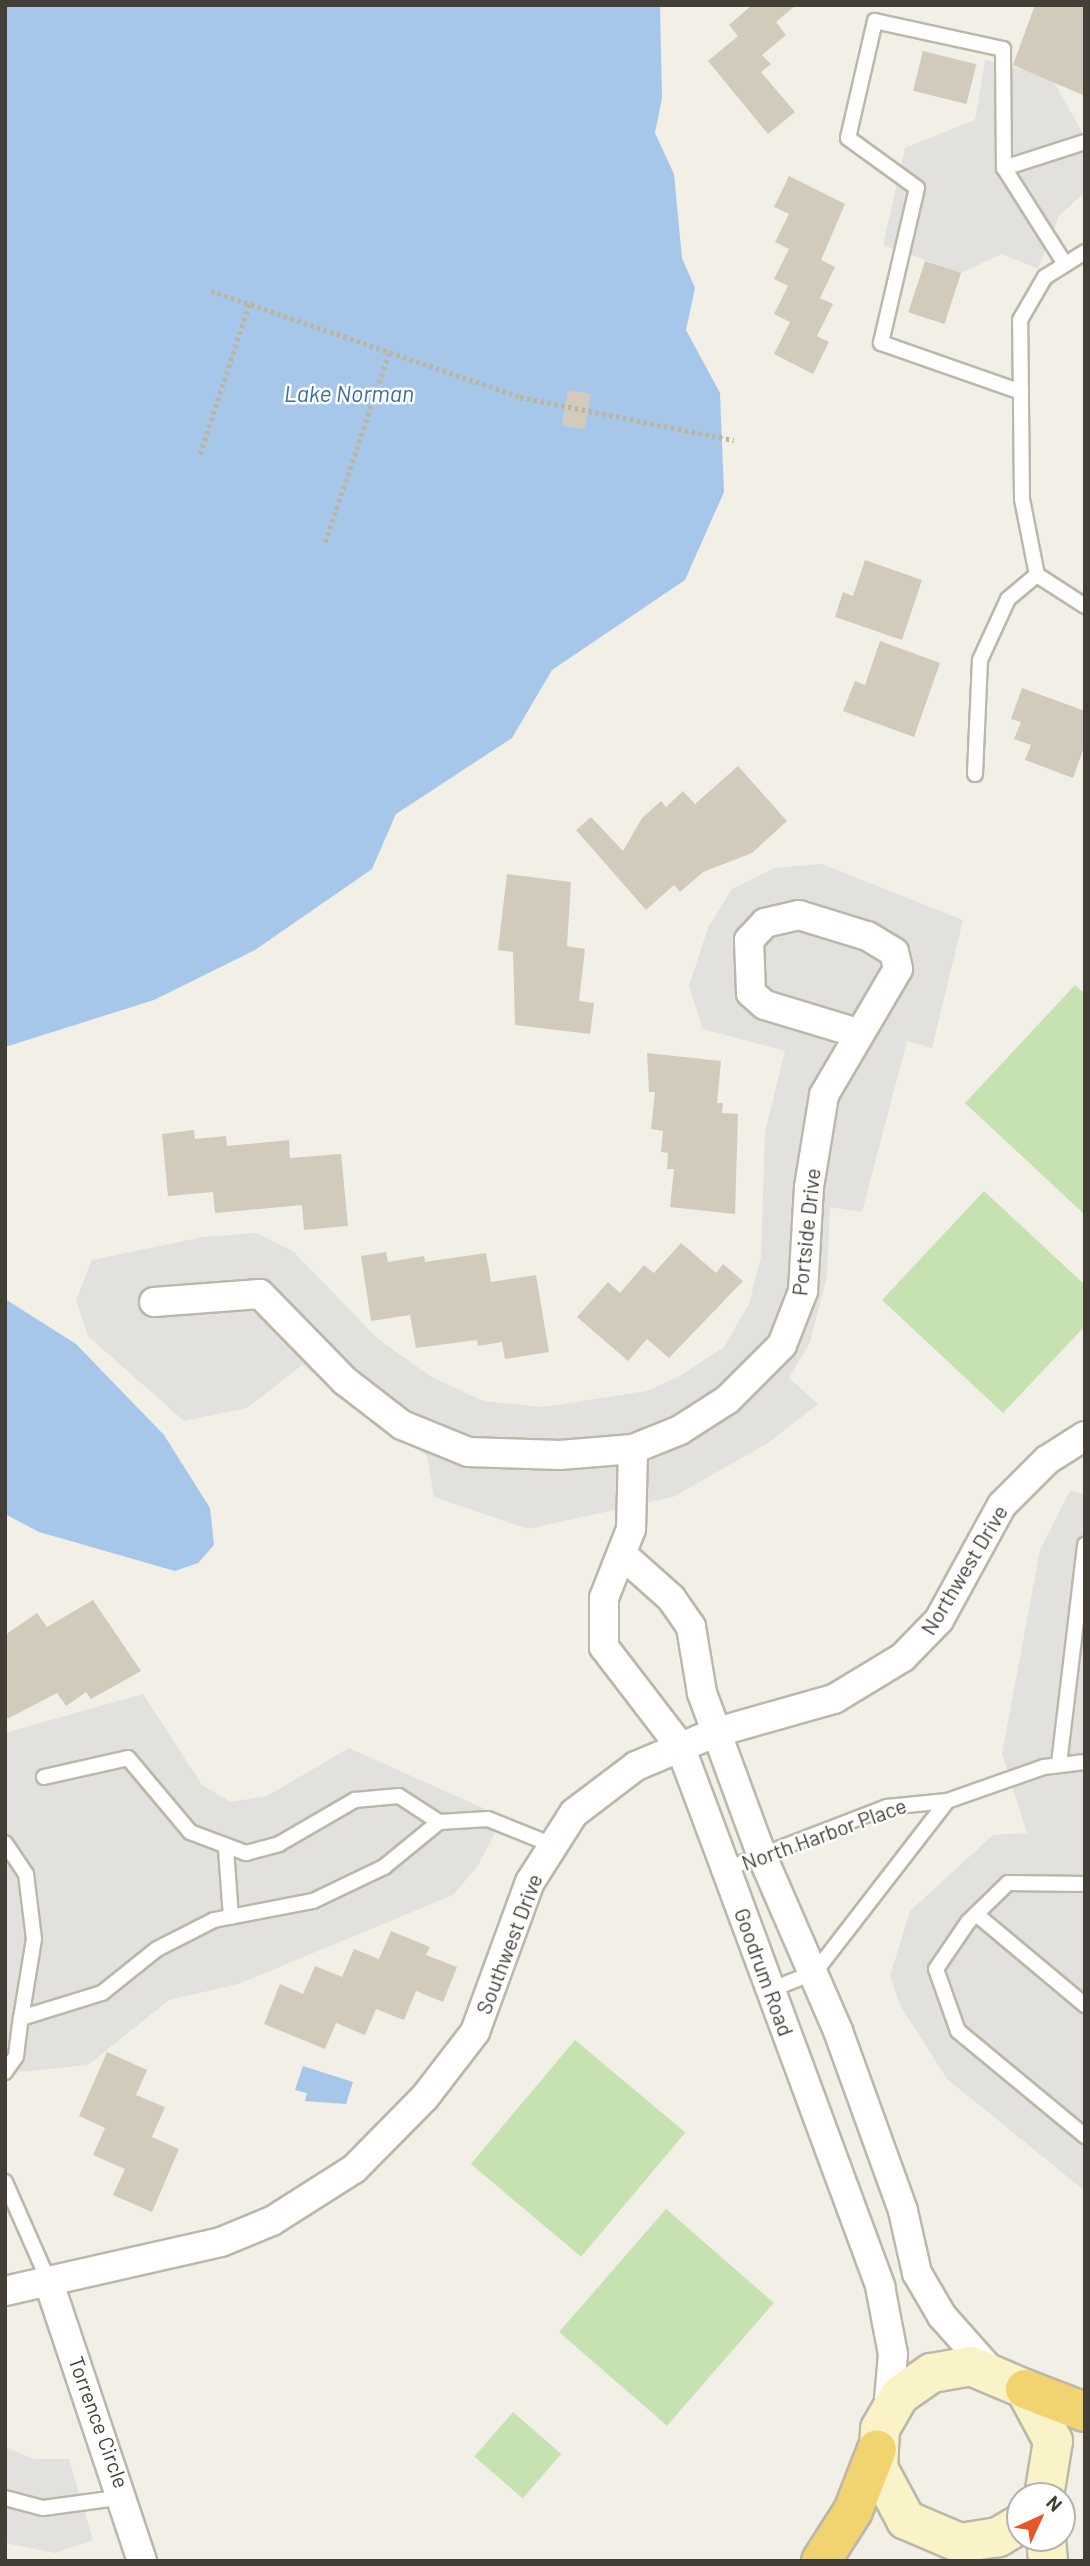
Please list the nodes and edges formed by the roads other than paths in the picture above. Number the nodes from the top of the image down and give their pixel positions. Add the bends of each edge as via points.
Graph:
1 (1085, 142) edge
2 (1004, 168) junction
3 (1085, 252) edge
4 (1065, 264) junction
5 (1021, 392) junction
6 (1037, 575) junction
7 (1085, 606) edge
8 (975, 774) dead end
9 (858, 1033) junction
10 (154, 1302) dead end
11 (1085, 1436) edge
12 (633, 1449) junction
13 (1085, 1545) edge
14 (625, 1557) junction
15 (716, 1732) junction
16 (680, 1746) junction
17 (1085, 1762) edge
18 (1059, 1764) junction
19 (44, 1777) dead end
20 (947, 1801) junction
21 (439, 1822) junction
22 (5, 1843) edge
23 (550, 1844) junction
24 (226, 1849) junction
25 (762, 1856) junction
26 (726, 1870) junction
27 (1085, 1884) edge
28 (976, 1914) junction
29 (231, 1917) junction
30 (815, 1972) junction
31 (770, 1990) junction
32 (1085, 2005) edge
33 (21, 2018) junction
34 (5, 2072) edge
35 (1085, 2136) edge
36 (5, 2182) edge
37 (50, 2286) junction
38 (5, 2291) edge
39 (990, 2370) junction
40 (1025, 2389) junction
41 (888, 2411) junction
42 (1085, 2412) edge
43 (877, 2449) junction
44 (1049, 2482) edge
45 (126, 2497) junction
46 (5, 2498) edge
47 (1006, 2530) edge
48 (922, 2532) junction
49 (142, 2561) edge
50 (821, 2561) edge
51 (964, 2561) edge

1 - 2 lane
2 - 4 lane
2 - 5 lane via 1003,49 875,21 848,138 917,188 881,343
3 - 4 lane
4 - 5 lane via 1045,277 1020,320
5 - 6 lane via 1022,499
6 - 7 lane
6 - 8 lane via 1008,599 980,660
9 - 9 street via 765,1005 751,993 749,940 765,923 799,915 867,936 894,952 898,969
9 - 12 street, Portside Drive via 824,1096 809,1187 803,1291 782,1345 727,1400 680,1430
10 - 12 street, Portside Drive via 260,1294 345,1381 402,1425 468,1452 560,1455
11 - 15 street, Northwest Drive via 1047,1460 1002,1505 939,1620 904,1657 834,1699
12 - 14 street, Goodrum Road
13 - 18 lane
14 - 15 street, Goodrum Road via 671,1598 691,1628
14 - 16 street, Goodrum Road via 604,1598 604,1647
15 - 16 street, Northwest Drive
15 - 25 street, Goodrum Road
16 - 23 street, Southwest Drive via 600,1789
16 - 26 street, Goodrum Road
17 - 18 lane, North Harbor Place
18 - 20 lane, North Harbor Place
19 - 24 lane via 128,1758 176,1821
20 - 25 lane, North Harbor Place via 887,1807
20 - 30 lane
21 - 23 lane via 488,1819
21 - 24 lane via 399,1796 355,1800 279,1844 246,1853
21 - 29 lane via 384,1867 313,1901
22 - 33 lane via 26,1874 34,1940
23 - 37 street, Southwest Drive via 475,2032 410,2114 354,2169 272,2221 221,2242
24 - 29 lane
25 - 26 lane, North Harbor Place
25 - 30 street, Goodrum Road
26 - 31 street, Goodrum Road
27 - 28 lane via 1008,1884
28 - 32 lane
28 - 35 lane via 936,1969 958,2031
29 - 33 lane via 157,1949 102,1993
30 - 31 lane
30 - 39 street, Goodrum Road via 903,2211 917,2273 942,2316
31 - 41 street, Goodrum Road via 887,2309 893,2354
33 - 34 lane via 16,2056
36 - 37 lane
37 - 38 street, Southwest Drive
37 - 45 street, Torrence Circle
39 - 40 main road
39 - 41 main road via 932,2372
40 - 42 highway
40 - 44 main road via 1053,2441
41 - 43 main road
43 - 48 main road via 892,2505
43 - 50 highway via 853,2511
45 - 46 lane via 43,2508
45 - 49 street, Torrence Circle
47 - 48 main road via 979,2542
48 - 51 main road

